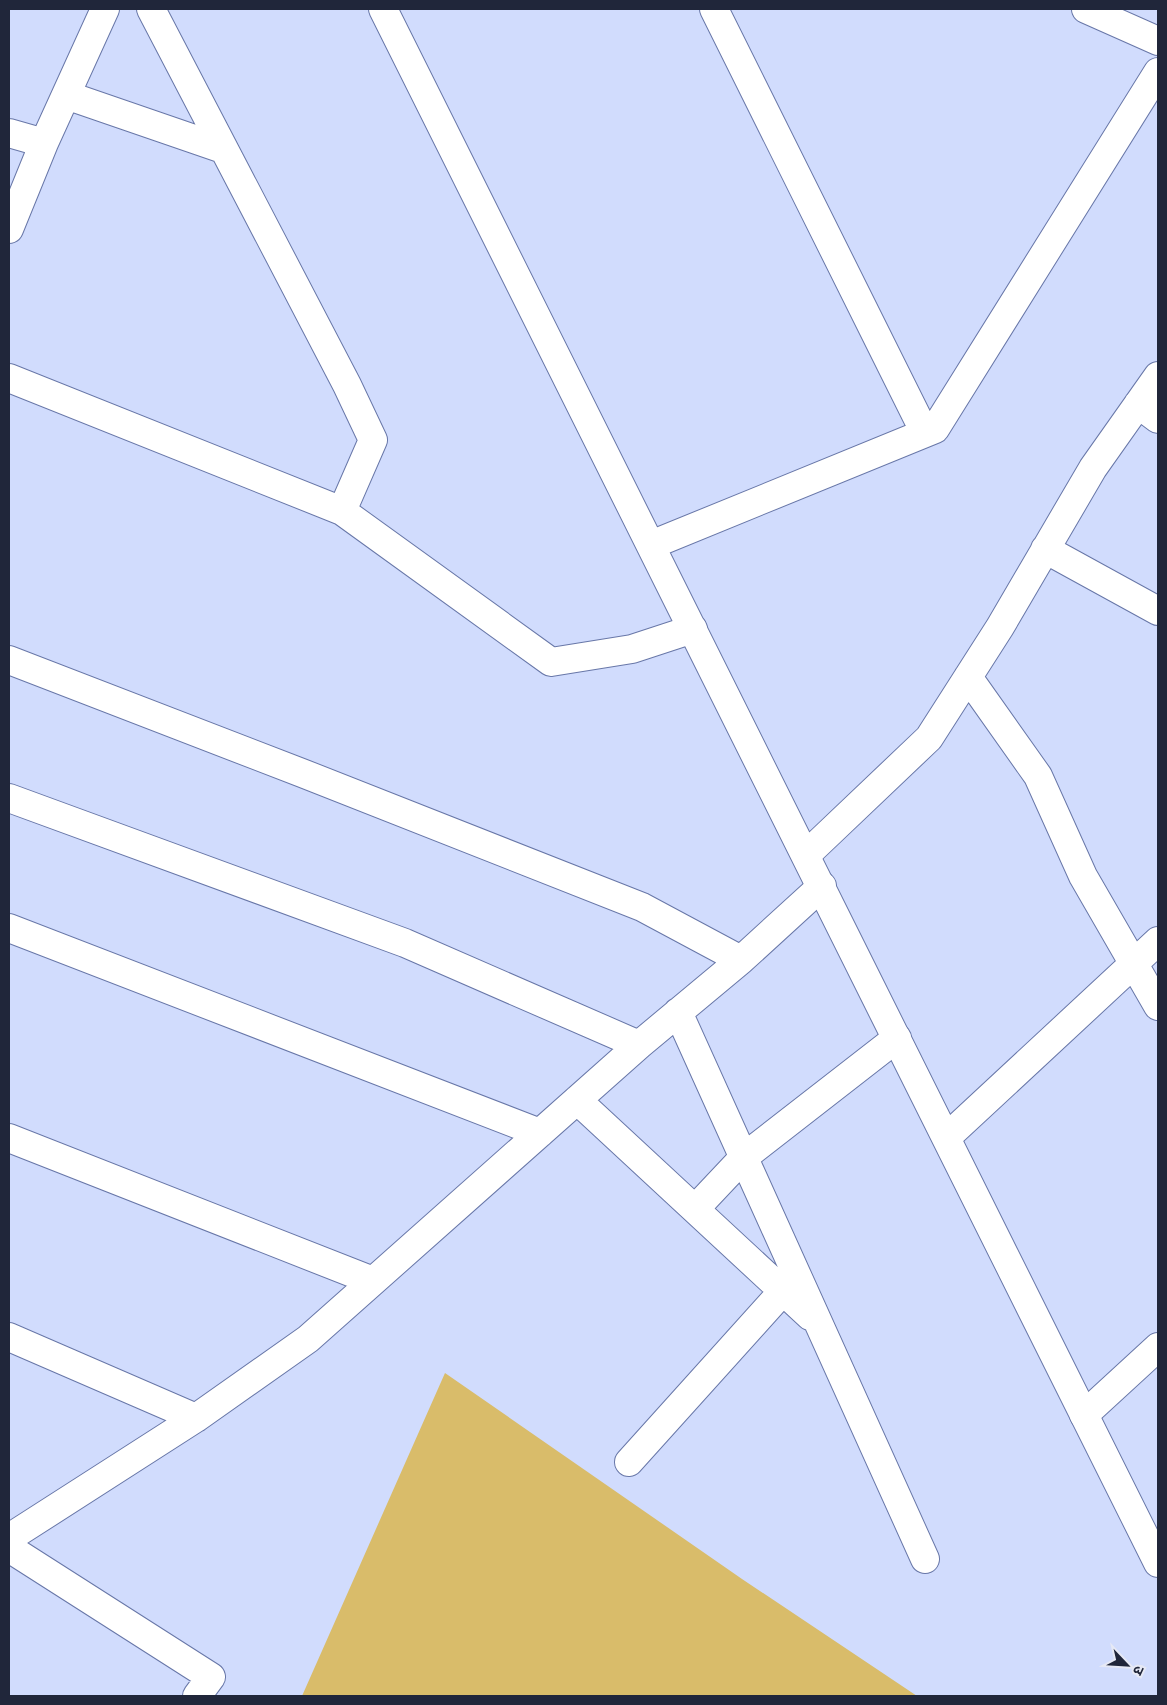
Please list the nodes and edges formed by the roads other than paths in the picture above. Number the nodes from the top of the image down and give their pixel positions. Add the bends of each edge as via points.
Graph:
1 (105, 9) edge
2 (150, 9) edge
3 (383, 9) edge
4 (714, 9) edge
5 (1086, 9) edge
6 (1158, 41) edge
7 (1158, 72) edge
8 (66, 95) junction
9 (9, 133) edge
10 (44, 143) junction
11 (223, 148) junction
12 (9, 229) edge
13 (1158, 376) edge
14 (9, 378) edge
15 (1148, 412) edge
16 (925, 433) junction
17 (342, 511) junction
18 (651, 545) junction
19 (1046, 549) junction
20 (1158, 611) edge
21 (693, 629) junction
22 (9, 660) edge
23 (968, 677) junction
24 (9, 798) edge
25 (806, 855) junction
26 (822, 886) junction
27 (9, 928) edge
28 (1158, 941) edge
29 (741, 960) junction
30 (1133, 963) junction
31 (1158, 1006) edge
32 (678, 1012) junction
33 (897, 1038) junction
34 (639, 1045) junction
35 (578, 1100) junction
36 (540, 1133) junction
37 (947, 1137) junction
38 (9, 1138) edge
39 (744, 1157) junction
40 (695, 1209) junction
41 (373, 1282) junction
42 (783, 1291) junction
43 (820, 1326) junction
44 (9, 1337) edge
45 (1158, 1347) edge
46 (1084, 1415) junction
47 (196, 1418) junction
48 (629, 1462) dead end
49 (9, 1538) edge
50 (9, 1548) edge
51 (925, 1559) dead end
52 (1158, 1563) edge
53 (197, 1696) edge

1 - 8 street
2 - 11 street
3 - 18 street
4 - 16 street
5 - 6 street
7 - 16 street via 935,429
8 - 10 street
8 - 11 street
9 - 10 street
10 - 12 street
11 - 17 street via 373,440
13 - 15 street
14 - 17 street
15 - 19 street via 1093,468
16 - 18 street
17 - 21 street via 551,662 632,649
18 - 21 street
19 - 20 street
19 - 23 street
21 - 25 street
22 - 29 street via 642,907
23 - 25 street via 929,738
23 - 30 street via 1038,776 1082,876
24 - 34 street via 405,943
25 - 26 street
26 - 29 street
26 - 33 street
27 - 36 street
28 - 30 street
29 - 32 street
30 - 31 street
30 - 37 street
32 - 34 street
32 - 39 street
33 - 37 street
33 - 39 street
34 - 35 street
35 - 36 street
35 - 40 street
36 - 41 street
37 - 46 street
38 - 41 street
39 - 40 street
39 - 43 street
40 - 42 street
41 - 47 street via 308,1339
42 - 43 street
42 - 48 street
43 - 51 street
44 - 47 street
45 - 46 street
46 - 52 street
47 - 49 street
50 - 53 street via 210,1677

